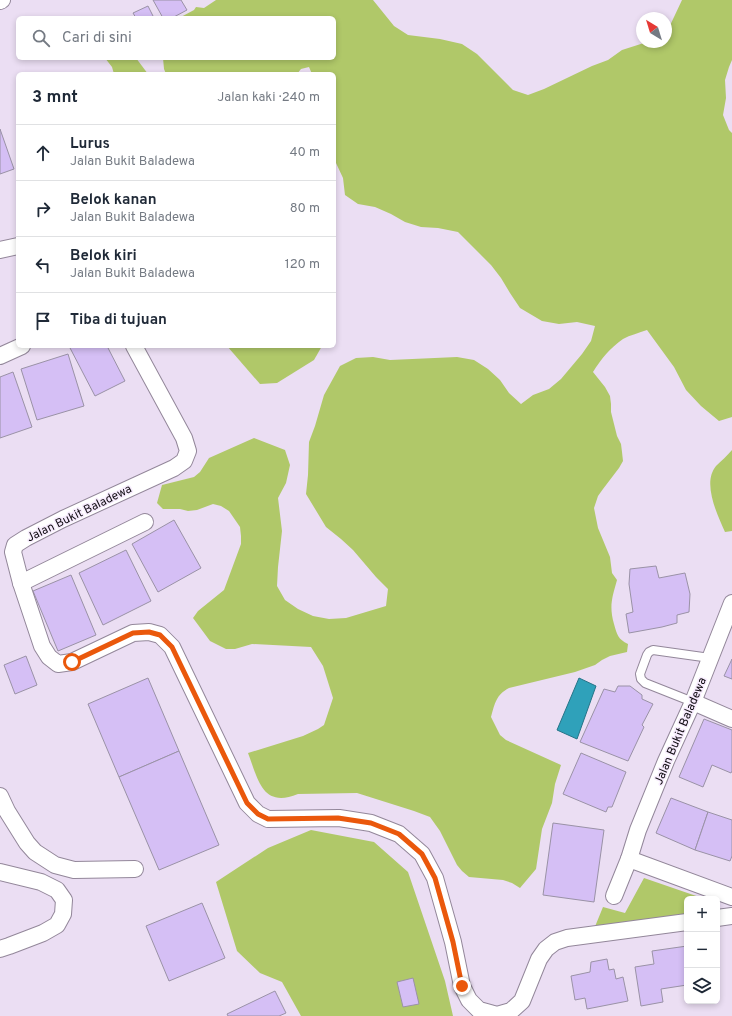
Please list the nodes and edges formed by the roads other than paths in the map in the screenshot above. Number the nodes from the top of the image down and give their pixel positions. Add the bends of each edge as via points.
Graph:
1 (16, 246) edge
2 (0, 250) edge
3 (18, 348) edge
4 (135, 348) edge
5 (0, 356) edge
6 (145, 522) dead end
7 (21, 583) junction
8 (732, 603) edge
9 (710, 658) junction
10 (693, 702) junction
11 (732, 719) edge
12 (0, 796) edge
13 (629, 859) junction
14 (135, 868) dead end
15 (0, 872) edge
16 (614, 896) dead end
17 (732, 897) edge
18 (732, 916) edge
19 (720, 918) edge
20 (684, 922) edge
21 (0, 949) edge

1 - 2 street
3 - 5 street
4 - 7 street, Jalan Bukit Baladewa via 184,438 188,451 184,461 15,545 13,552
6 - 7 street
7 - 20 street, Jalan Bukit Baladewa via 42,646 49,657 58,664 72,662 133,633 149,632 160,635 172,647 247,803 258,814 268,819 338,818 371,823 399,834 422,854 435,878 462,986 469,1000 479,1010 497,1015 511,1011 522,1001 540,959 546,949 555,942 567,938
8 - 9 street, Jalan Bukit Baladewa
9 - 10 street, Jalan Bukit Baladewa
9 - 10 lane via 653,650 649,652 640,674 645,684
10 - 11 street
10 - 13 street, Jalan Bukit Baladewa via 666,761
12 - 14 street via 27,843 35,852 55,865 74,870
13 - 16 street, Jalan Bukit Baladewa
13 - 17 street
15 - 21 street via 41,882 57,890 64,900 63,914 57,925
18 - 19 street

